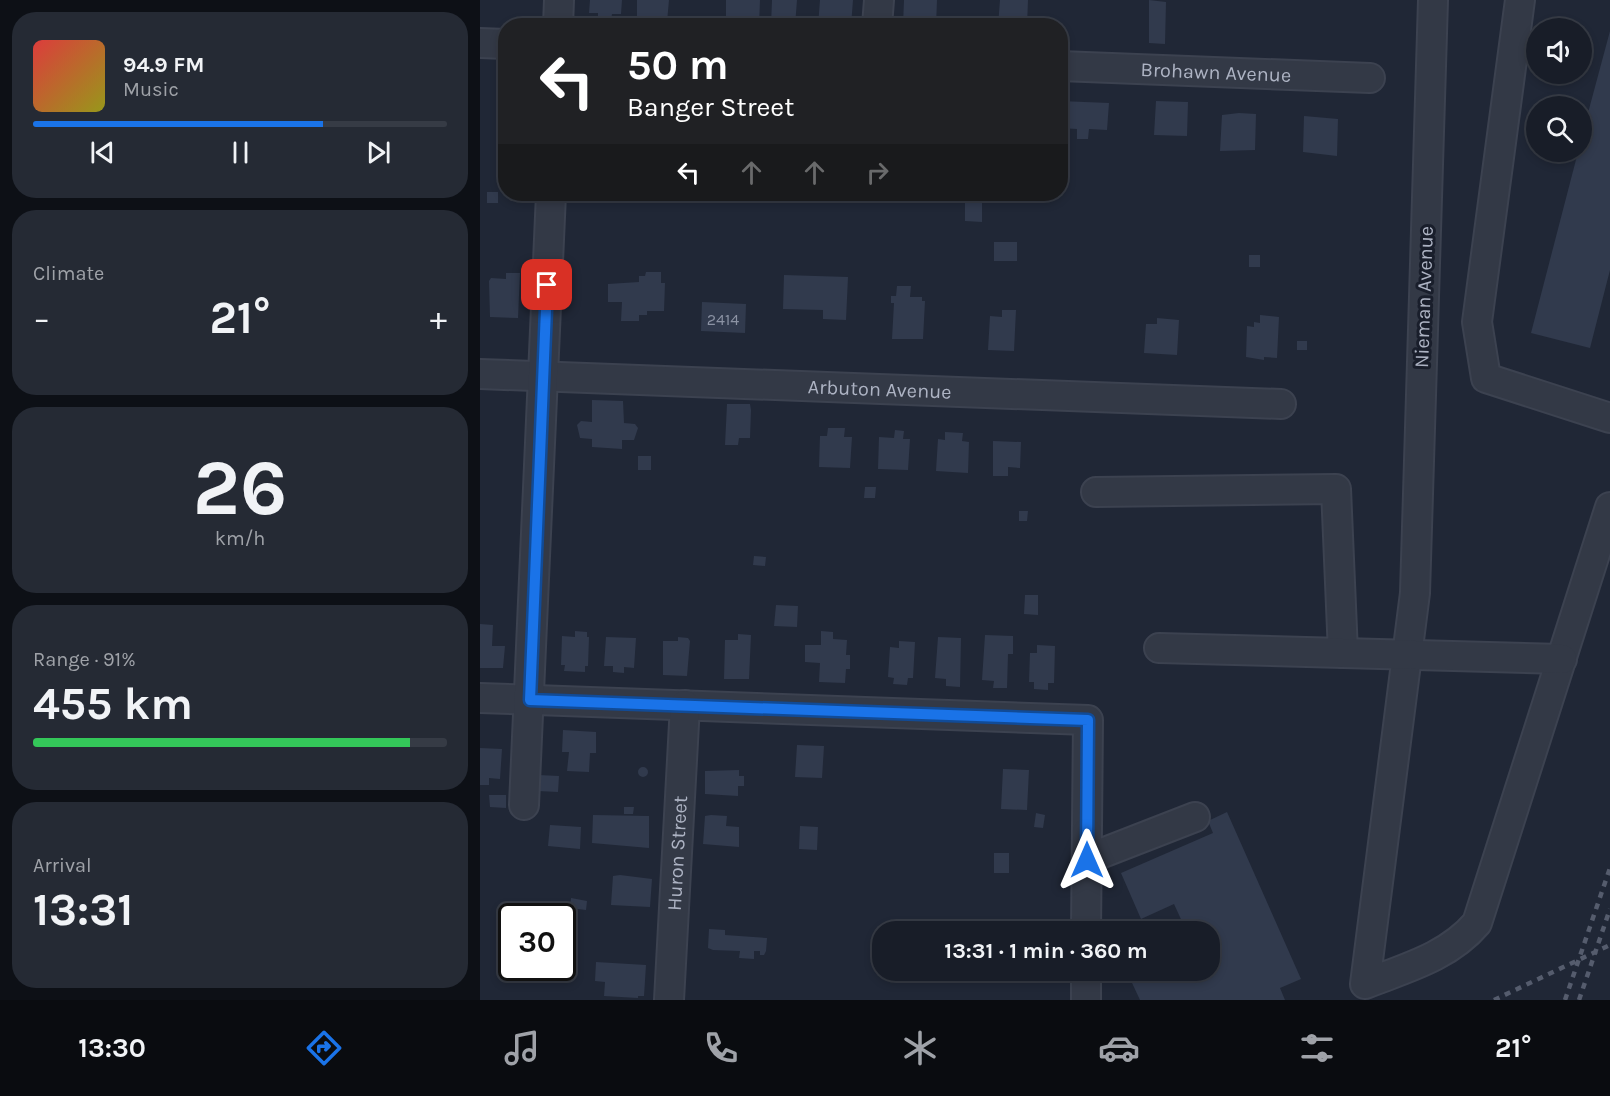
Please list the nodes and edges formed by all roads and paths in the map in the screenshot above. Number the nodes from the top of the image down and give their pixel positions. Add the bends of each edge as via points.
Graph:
1 (559, 0) edge
2 (879, 0) edge
3 (1433, 0) edge
4 (1520, 0) edge
5 (558, 18) edge
6 (878, 18) edge
7 (480, 43) edge
8 (498, 44) edge
9 (1068, 66) edge
10 (1370, 78) dead end
11 (551, 201) edge
12 (480, 374) edge
13 (543, 376) junction
14 (1281, 404) dead end
15 (1610, 418) edge
16 (1096, 492) dead end
17 (1610, 507) edge
18 (1159, 648) dead end
19 (1343, 653) junction
20 (1407, 654) junction
21 (1562, 659) junction
22 (480, 698) edge
23 (530, 700) junction
24 (686, 705) junction
25 (524, 805) dead end
26 (1195, 817) dead end
27 (1087, 860) junction
28 (1086, 921) edge
29 (1086, 981) edge
30 (669, 1000) edge
31 (1086, 1000) edge

1 - 5 street
2 - 6 street
3 - 20 street, Nieman Avenue via 1415,593
4 - 15 street via 1477,322 1486,378
7 - 8 street
9 - 10 street, Brohawn Avenue
11 - 13 street
12 - 13 street, Arbuton Avenue
13 - 14 street, Arbuton Avenue
13 - 23 street
16 - 19 street via 1336,489
17 - 21 street
18 - 19 street
19 - 20 street
20 - 21 street
20 - 21 street, Nieman Avenue via 1365,984 1441,954 1464,939 1477,923
22 - 23 street
23 - 24 street
23 - 25 street
24 - 27 street via 1088,720
24 - 30 street, Huron Street
26 - 27 street
27 - 28 street
29 - 31 street

